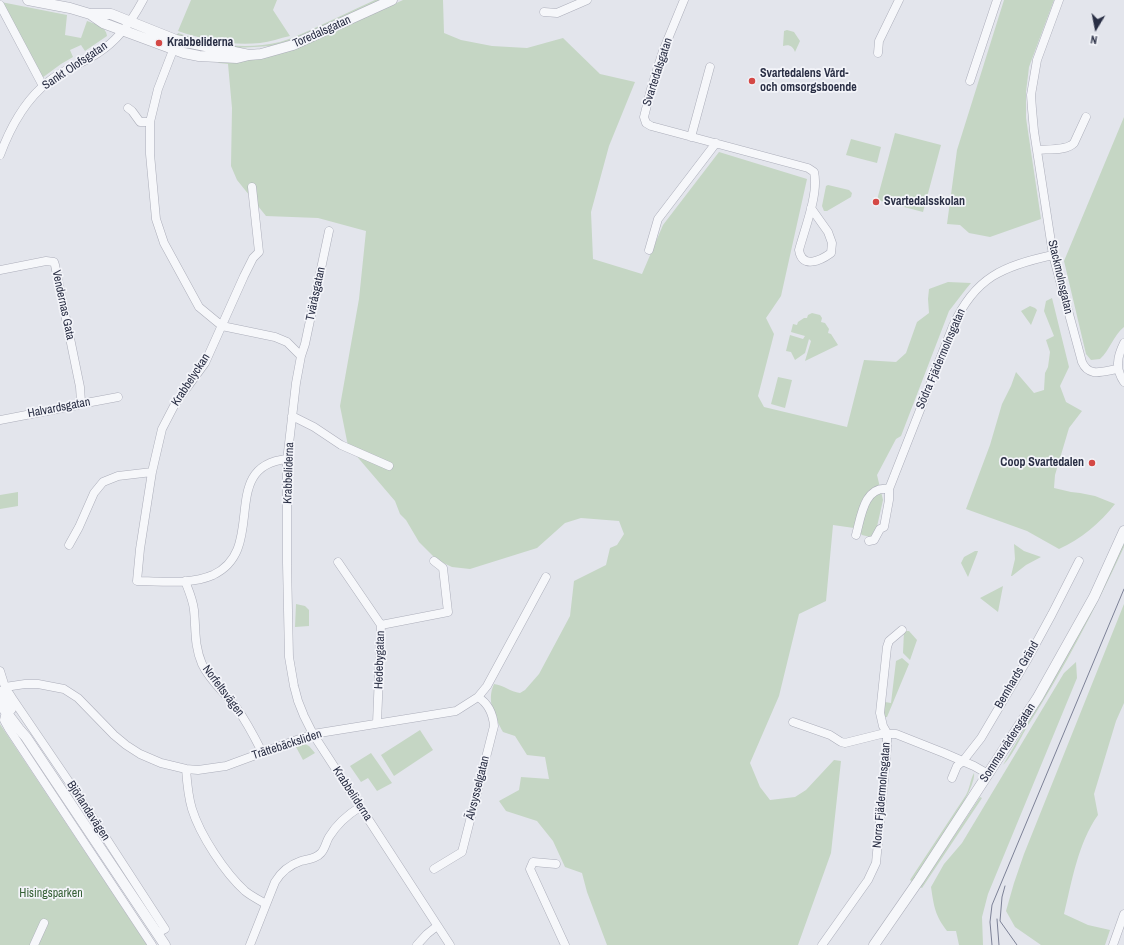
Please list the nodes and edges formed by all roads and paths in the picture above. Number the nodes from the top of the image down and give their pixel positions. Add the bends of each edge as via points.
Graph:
1 (28, 0) edge
2 (143, 0) edge
3 (392, 0) edge
4 (587, 0) edge
5 (684, 0) edge
6 (898, 0) edge
7 (998, 0) edge
8 (1059, 0) edge
9 (0, 5) edge
10 (544, 12) dead end
11 (90, 14) junction
12 (131, 21) junction
13 (122, 29) junction
14 (175, 45) junction
15 (878, 53) dead end
16 (710, 67) dead end
17 (970, 81) dead end
18 (43, 86) junction
19 (128, 108) dead end
20 (1086, 117) dead end
21 (150, 122) junction
22 (691, 137) junction
23 (716, 143) junction
24 (1037, 150) junction
25 (0, 155) edge
26 (252, 187) dead end
27 (811, 208) junction
28 (329, 230) dead end
29 (649, 250) dead end
30 (1053, 255) junction
31 (0, 270) edge
32 (222, 326) junction
33 (1124, 343) edge
34 (300, 356) junction
35 (1118, 369) junction
36 (1124, 382) edge
37 (118, 397) dead end
38 (81, 402) junction
39 (292, 416) junction
40 (0, 420) edge
41 (287, 459) junction
42 (389, 466) dead end
43 (152, 472) junction
44 (889, 489) junction
45 (1124, 531) edge
46 (856, 535) dead end
47 (869, 541) dead end
48 (69, 545) dead end
49 (434, 561) dead end
50 (1079, 561) dead end
51 (338, 562) dead end
52 (546, 577) dead end
53 (185, 582) junction
54 (381, 625) junction
55 (902, 630) dead end
56 (0, 671) edge
57 (3, 689) edge
58 (478, 697) junction
59 (3, 708) edge
60 (794, 722) dead end
61 (377, 723) junction
62 (887, 733) junction
63 (313, 734) junction
64 (26, 737) junction
65 (262, 752) junction
66 (963, 761) junction
67 (186, 769) junction
68 (988, 774) junction
69 (952, 778) dead end
70 (360, 807) junction
71 (556, 864) dead end
72 (434, 870) dead end
73 (266, 904) junction
74 (1124, 914) edge
75 (44, 923) dead end
76 (437, 926) junction
77 (158, 933) junction
78 (34, 945) edge
79 (152, 945) edge
80 (166, 945) edge
81 (250, 945) edge
82 (417, 945) edge
83 (450, 945) edge
84 (565, 945) edge
85 (822, 945) edge
86 (874, 945) edge
87 (1113, 945) edge

1 - 11 street, Toredalsgatan
2 - 12 street, Sankt Olofsgatan
3 - 14 street, Toredalsgatan via 293,45 261,54
4 - 10 street via 557,13
5 - 22 street, Svartedalsgatan via 663,51 644,117 646,123 651,126
6 - 15 street via 879,41
7 - 17 street
8 - 24 street, Stackmolnsgatan via 1037,60 1031,95
9 - 18 street
11 - 12 street, Toredalsgatan via 111,14
11 - 13 street, Toredalsgatan via 103,23
12 - 13 street, Sankt Olofsgatan
12 - 14 street, Toredalsgatan
13 - 14 street, Toredalsgatan
13 - 18 street, Sankt Olofsgatan via 99,53 65,70
14 - 21 street via 158,89
16 - 22 street
18 - 25 street, Sankt Olofsgatan via 10,130
19 - 21 street via 140,122
20 - 24 street via 1072,146
21 - 32 street via 156,219 164,243 199,307
22 - 23 street, Svartedalsgatan
23 - 27 street, Svartedalsgatan via 808,168 814,172 816,179
23 - 29 street via 658,219
24 - 30 street, Stackmolnsgatan
26 - 32 street, Krabbelyckan via 259,252 253,258
27 - 27 street, Svartedalsgatan via 799,250 800,256 810,262 822,259 830,253 832,244 828,232
28 - 34 street, Tväråsgatan via 306,341
30 - 35 street, Stackmolnsgatan via 1084,367 1089,372
30 - 44 street, Södra Fjädermolnsgatan via 1015,264 999,272 985,281 964,303
31 - 38 street, Vendernas Gata via 46,261 54,262
32 - 34 street via 275,337 286,342
32 - 43 street, Krabbelyckan via 205,363 175,404 162,429
33 - 35 street via 1117,361
34 - 39 street, Krabbeliderna
35 - 36 street
37 - 38 street, Halvardsgatan
38 - 40 street, Halvardsgatan via 78,405
39 - 41 street, Krabbeliderna
39 - 42 street via 341,445
41 - 53 street via 268,463 252,480 246,497 242,538 232,559 211,576
41 - 63 street, Krabbeliderna via 289,657 298,701
43 - 48 street via 122,476 103,482 94,493
43 - 53 street, Krabbelyckan via 137,581
44 - 46 street via 884,488 868,497
44 - 47 street, Södra Fjädermolnsgatan via 884,527 874,540
45 - 68 street, Sommarvädersgatan via 1083,617 1038,697
49 - 54 street via 443,568 448,612
50 - 66 street, Bernhards Gränd via 1027,660 980,738
51 - 54 street, Hedebygatan
52 - 58 street, Trättebäcksliden via 487,686
53 - 65 street, Norfeltsvägen via 192,598 196,645 203,666 243,718
54 - 61 street, Hedebygatan
55 - 62 street, Norra Fjädermolnsgatan via 887,646 880,713
56 - 57 street
57 - 64 street, Björlandavägen
57 - 67 street, Trättebäcksliden via 25,684 64,689 78,698 126,745 160,763
57 - 77 street, Björlandavägen via 164,929
58 - 61 street, Trättebäcksliden via 456,711
58 - 72 street, Älvsysselgatan via 491,711 494,726 462,852
59 - 64 street, Björlandavägen
59 - 79 street, Björlandavägen via 4,720 9,729
60 - 62 street via 845,743
61 - 63 street, Trättebäcksliden
62 - 66 street via 902,736
62 - 85 street, Norra Fjädermolnsgatan via 873,870
63 - 65 street, Trättebäcksliden
63 - 70 street, Krabbeliderna
64 - 77 street, Björlandavägen
65 - 67 street, Trättebäcksliden via 226,766
66 - 68 street
66 - 69 street via 957,766
67 - 73 street via 191,807 204,835 223,866 245,891
68 - 86 street, Sommarvädersgatan
70 - 73 street via 337,825 320,854 282,872
70 - 76 street, Krabbeliderna
71 - 84 street via 533,862 530,869
73 - 81 street
74 - 87 street
75 - 78 street
76 - 82 street
76 - 83 street, Krabbeliderna
77 - 80 street, Björlandavägen

